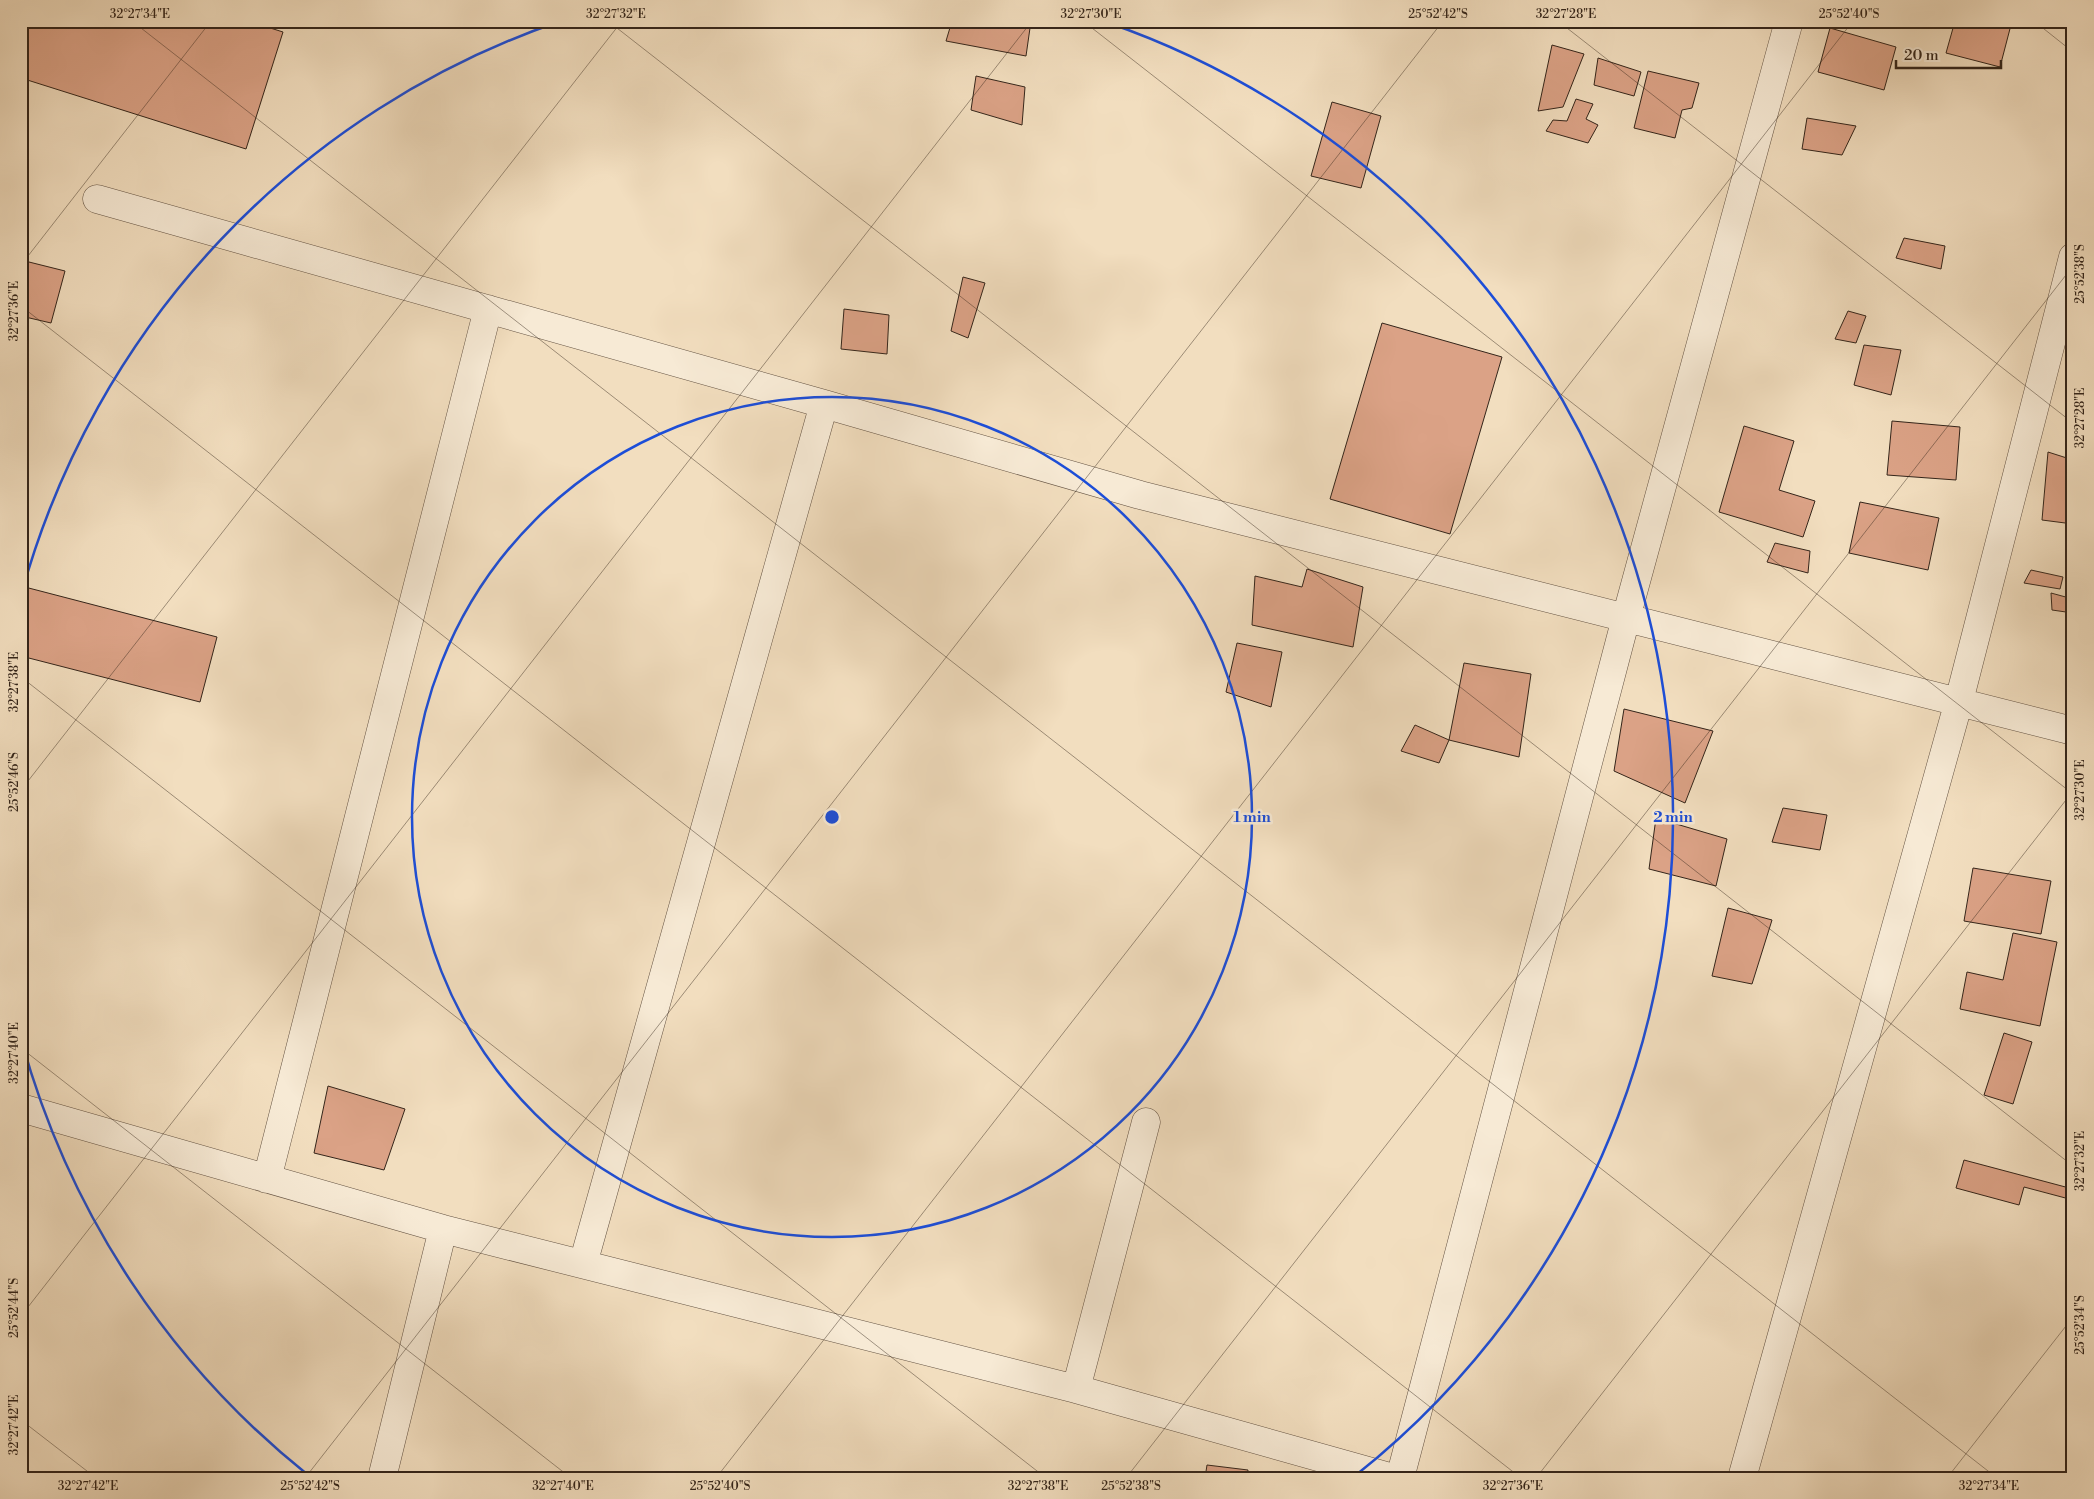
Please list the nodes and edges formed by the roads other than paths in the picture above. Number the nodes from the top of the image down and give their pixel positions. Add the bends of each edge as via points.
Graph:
1 (1789, 21) edge
2 (97, 200) dead end
3 (2073, 257) edge
4 (488, 310) junction
5 (824, 404) junction
6 (1626, 618) junction
7 (1959, 701) junction
8 (2073, 731) edge
9 (21, 1108) edge
10 (1146, 1122) dead end
11 (267, 1179) junction
12 (443, 1229) junction
13 (583, 1264) junction
14 (1076, 1388) junction
15 (382, 1478) edge
16 (1393, 1478) edge
17 (1400, 1478) edge
18 (1742, 1478) edge

1 - 6 street
2 - 4 street
3 - 7 street
4 - 5 street
4 - 11 street
5 - 6 street via 1140,495
5 - 13 street
6 - 7 street
6 - 17 street
7 - 8 street
7 - 18 street
9 - 11 street
10 - 14 street
11 - 12 street
12 - 13 street
12 - 15 street
13 - 14 street
14 - 16 street

